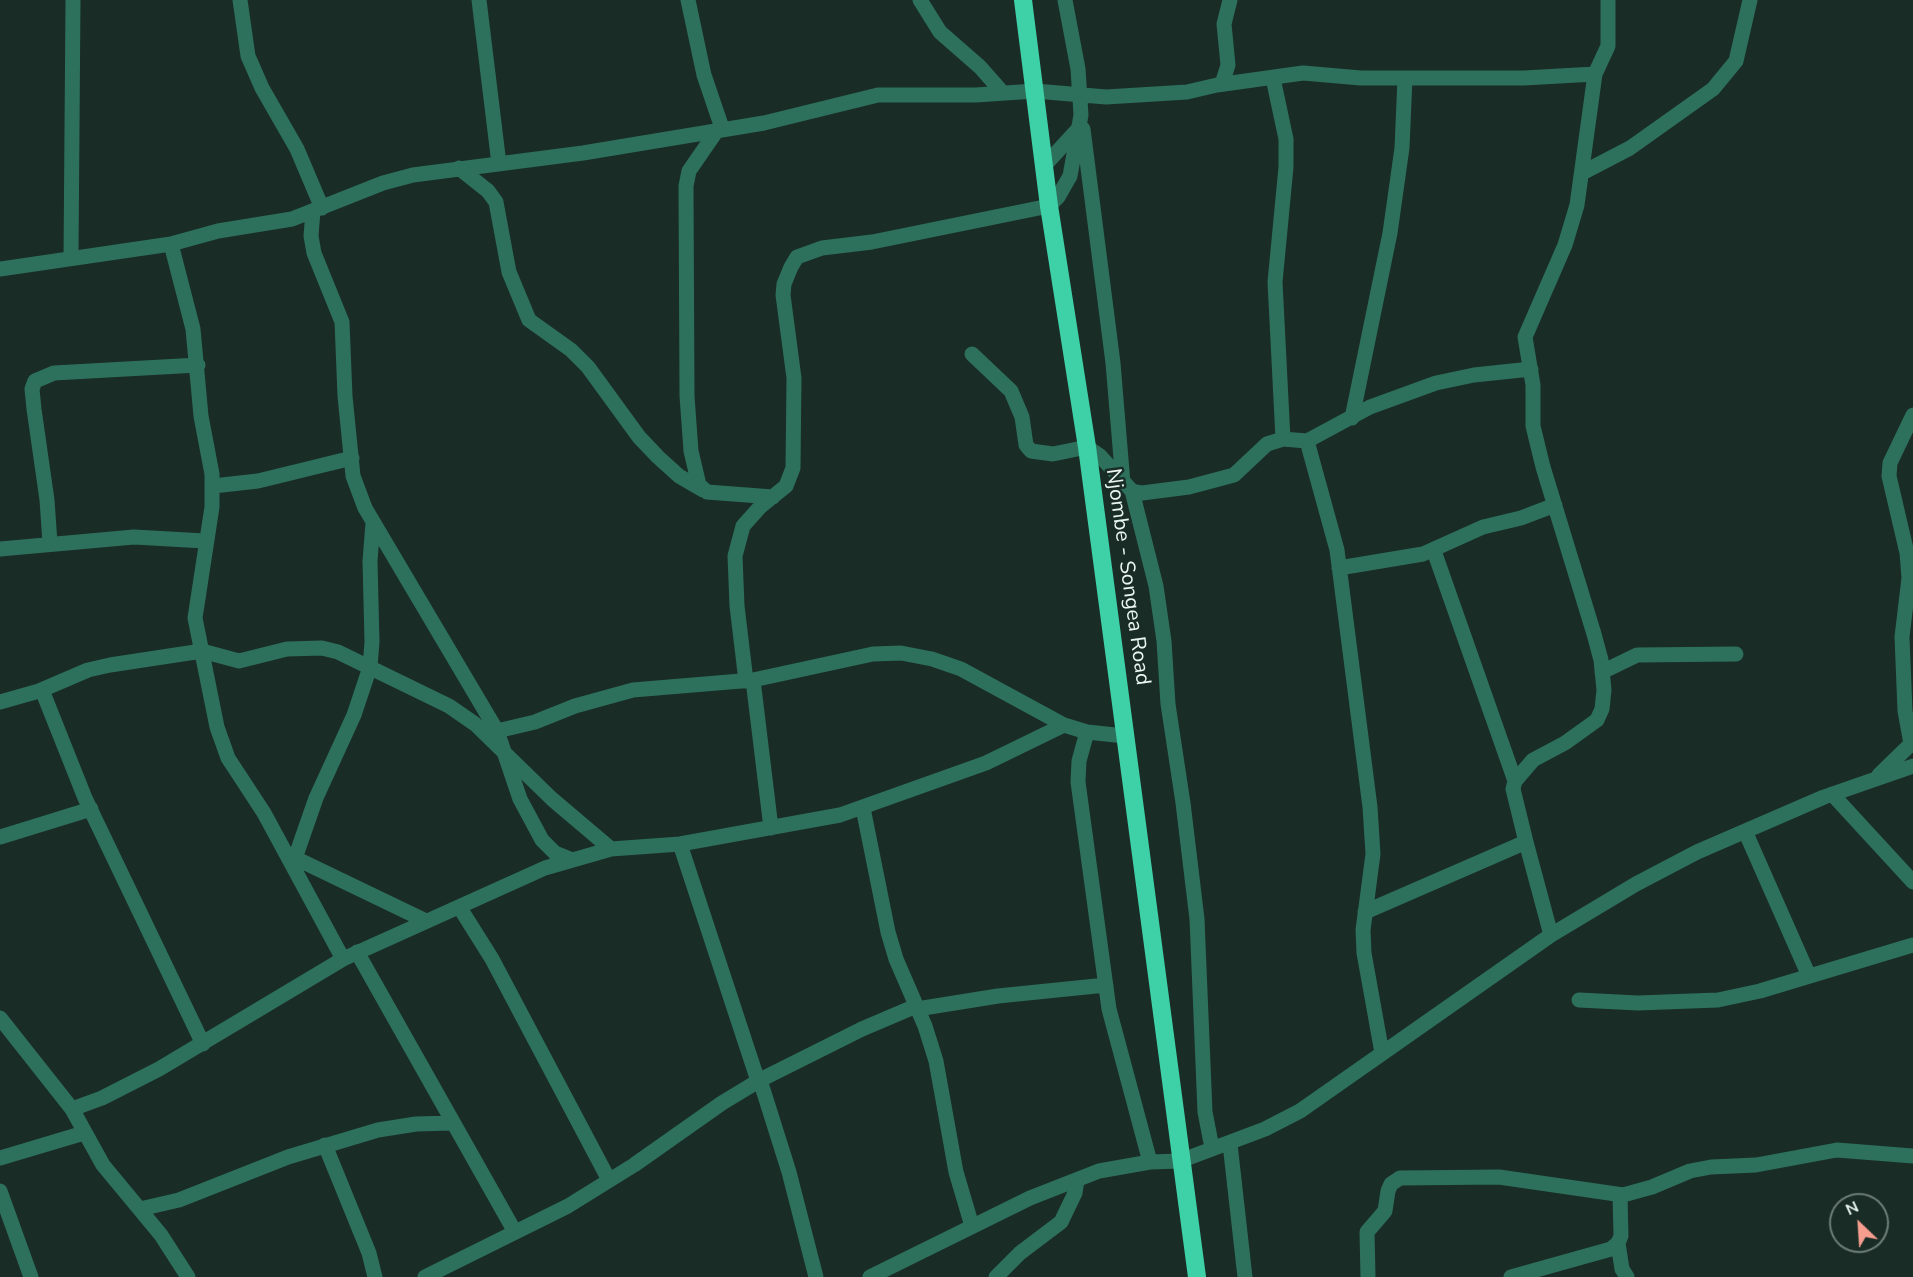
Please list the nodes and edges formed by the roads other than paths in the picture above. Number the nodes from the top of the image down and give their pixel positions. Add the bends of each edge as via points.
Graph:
1 (73, 0) edge
2 (240, 0) edge
3 (479, 0) edge
4 (688, 0) edge
5 (920, 0) edge
6 (1023, 0) edge
7 (1065, 0) edge
8 (1230, 0) edge
9 (1608, 0) edge
10 (1750, 0) edge
11 (1595, 74) junction
12 (1273, 78) junction
13 (1405, 78) junction
14 (1222, 84) junction
15 (1035, 91) junction
16 (1003, 93) junction
17 (1081, 95) junction
18 (1080, 121) junction
19 (720, 128) junction
20 (499, 164) junction
21 (1045, 165) junction
22 (459, 168) junction
23 (1582, 173) junction
24 (1049, 206) junction
25 (317, 209) junction
26 (171, 244) junction
27 (71, 258) junction
28 (0, 270) edge
29 (972, 354) dead end
30 (198, 365) junction
31 (1531, 369) junction
32 (1913, 415) edge
33 (1352, 418) junction
34 (1283, 439) junction
35 (1307, 441) junction
36 (1087, 447) junction
37 (352, 458) junction
38 (213, 486) junction
39 (1127, 487) junction
40 (707, 492) junction
41 (773, 497) junction
42 (1555, 505) junction
43 (373, 523) junction
44 (205, 541) junction
45 (50, 543) junction
46 (0, 549) edge
47 (1434, 550) junction
48 (1339, 568) junction
49 (202, 651) junction
50 (1736, 654) dead end
51 (370, 667) junction
52 (1602, 672) junction
53 (750, 681) junction
54 (42, 690) junction
55 (0, 702) edge
56 (1064, 725) junction
57 (497, 731) junction
58 (1087, 732) junction
59 (1125, 736) junction
60 (1912, 743) edge
61 (503, 749) junction
62 (1913, 766) edge
63 (1875, 779) junction
64 (1515, 781) junction
65 (1832, 794) junction
66 (863, 808) junction
67 (91, 809) junction
68 (771, 828) junction
69 (1745, 831) junction
70 (0, 837) edge
71 (1526, 842) junction
72 (680, 844) junction
73 (611, 849) junction
74 (572, 860) junction
75 (294, 861) junction
76 (1913, 882) edge
77 (460, 908) junction
78 (1365, 912) junction
79 (426, 921) junction
80 (1551, 934) junction
81 (1913, 945) edge
82 (350, 955) junction
83 (1809, 976) junction
84 (1106, 985) junction
85 (1579, 1000) dead end
86 (917, 1007) junction
87 (0, 1018) edge
88 (202, 1044) junction
89 (1382, 1053) junction
90 (759, 1080) junction
91 (72, 1109) junction
92 (452, 1123) junction
93 (84, 1133) junction
94 (1230, 1144) junction
95 (325, 1145) junction
96 (1212, 1148) junction
97 (1913, 1156) edge
98 (0, 1158) edge
99 (1180, 1161) junction
100 (1150, 1162) junction
101 (609, 1180) junction
102 (1077, 1180) junction
103 (0, 1191) edge
104 (1620, 1195) junction
105 (140, 1209) junction
106 (972, 1226) junction
107 (515, 1232) junction
108 (1618, 1243) junction
109 (31, 1277) edge
110 (188, 1277) edge
111 (375, 1277) edge
112 (425, 1277) edge
113 (816, 1277) edge
114 (870, 1277) edge
115 (996, 1277) edge
116 (1197, 1277) edge
117 (1245, 1277) edge
118 (1368, 1277) edge
119 (1511, 1277) edge
120 (1627, 1277) edge

1 - 27 street
2 - 25 street via 251,63 297,149
3 - 20 street
4 - 19 street
5 - 16 street via 940,32
6 - 15 highway, Njombe - Songea Road
7 - 17 street
8 - 14 street via 1224,24 1228,64
9 - 11 street via 1608,46
10 - 23 street via 1736,61 1713,89 1630,148
11 - 13 street
11 - 23 street
12 - 13 street via 1303,73
12 - 14 street
12 - 34 street via 1286,140 1275,282
13 - 33 street via 1402,148 1390,233
14 - 17 street via 1187,92
15 - 16 street
15 - 17 street
15 - 21 highway, Njombe - Songea Road
16 - 19 street via 878,95 785,119
17 - 18 street
18 - 21 street
18 - 24 street via 1070,176
18 - 39 street
19 - 20 street
19 - 40 street via 689,171 685,200 688,407 696,476
20 - 22 street
21 - 24 highway, Njombe - Songea Road
22 - 25 street via 384,183
22 - 40 street via 488,190 496,202 508,272 529,320 588,367 658,457 679,476
23 - 31 street via 1565,245 1525,337
24 - 36 highway, Njombe - Songea Road
24 - 41 street via 883,240 822,248 797,257 783,295 794,378 794,468 786,486
25 - 26 street via 292,219 218,231
25 - 37 street via 311,236 342,322
26 - 27 street
26 - 30 street
27 - 28 street
29 - 36 street via 1011,391 1031,451 1053,454
30 - 38 street via 201,416
30 - 45 street via 54,373 35,381 32,388
31 - 33 street via 1436,383 1370,407
31 - 42 street via 1533,426
32 - 60 street via 1890,463 1889,476 1910,578 1902,638 1905,711
33 - 35 street
34 - 35 street
34 - 39 street via 1267,444 1234,475 1189,487 1142,493
35 - 48 street
36 - 39 street
36 - 59 highway, Njombe - Songea Road
37 - 38 street via 258,482
37 - 43 street via 353,476
38 - 44 street
39 - 96 street via 1156,586 1164,641 1168,704 1197,919 1205,1112
40 - 41 street
41 - 53 street via 743,526 736,549 737,606
42 - 47 street via 1483,527
42 - 52 street
43 - 51 street
43 - 57 street
44 - 45 street via 134,537
44 - 49 street via 195,618
45 - 46 street
47 - 48 street
47 - 64 street
48 - 78 street via 1373,854
49 - 51 street via 239,661 287,649 322,648
49 - 54 street via 88,670
49 - 75 street via 221,742
50 - 52 street via 1637,655
51 - 61 street via 449,706
51 - 75 street
52 - 64 street via 1604,690 1597,720 1533,760
53 - 56 street via 873,654 901,653 961,669
53 - 57 street via 633,690
53 - 68 street
54 - 55 street
54 - 67 street
56 - 58 street
56 - 66 street via 986,763
57 - 61 street
58 - 59 street
58 - 84 street via 1078,783
59 - 99 highway, Njombe - Songea Road
60 - 63 street
61 - 73 street via 552,799
61 - 74 street via 520,799 542,840 555,853
62 - 63 street
63 - 65 street
64 - 71 street via 1513,789
65 - 69 street
65 - 76 street
66 - 68 street
66 - 86 street via 891,941
67 - 70 street
67 - 88 street
68 - 72 street
69 - 80 street via 1636,884
69 - 83 street
71 - 78 street
71 - 80 street
72 - 73 street
72 - 90 street
73 - 74 street
74 - 77 street via 545,868
75 - 79 street
75 - 82 street
77 - 79 street
77 - 101 street via 492,959
78 - 89 street via 1364,953
79 - 82 street
80 - 89 street
81 - 83 street
82 - 88 street
82 - 92 street via 428,1075
83 - 85 street via 1718,1000
84 - 86 street
84 - 100 street via 1113,1030
86 - 90 street via 862,1029
86 - 106 street via 936,1061 956,1172
87 - 91 street
88 - 91 street via 118,1090
89 - 94 street via 1300,1111
90 - 101 street
90 - 113 street via 789,1172
91 - 93 street
92 - 95 street via 378,1130
92 - 107 street
93 - 98 street
93 - 105 street via 103,1165
94 - 96 street
94 - 117 street
95 - 105 street via 179,1200
95 - 111 street
96 - 99 street
97 - 104 street via 1837,1150 1756,1165 1690,1170 1636,1193
99 - 100 street
99 - 116 highway, Njombe - Songea Road
100 - 102 street via 1100,1171
101 - 107 street
102 - 106 street
102 - 115 street via 1061,1222
103 - 109 street
104 - 108 street
104 - 118 street via 1499,1177 1400,1178 1391,1184 1384,1211 1367,1232
105 - 110 street
106 - 114 street
107 - 112 street
108 - 119 street via 1601,1252
108 - 120 street

